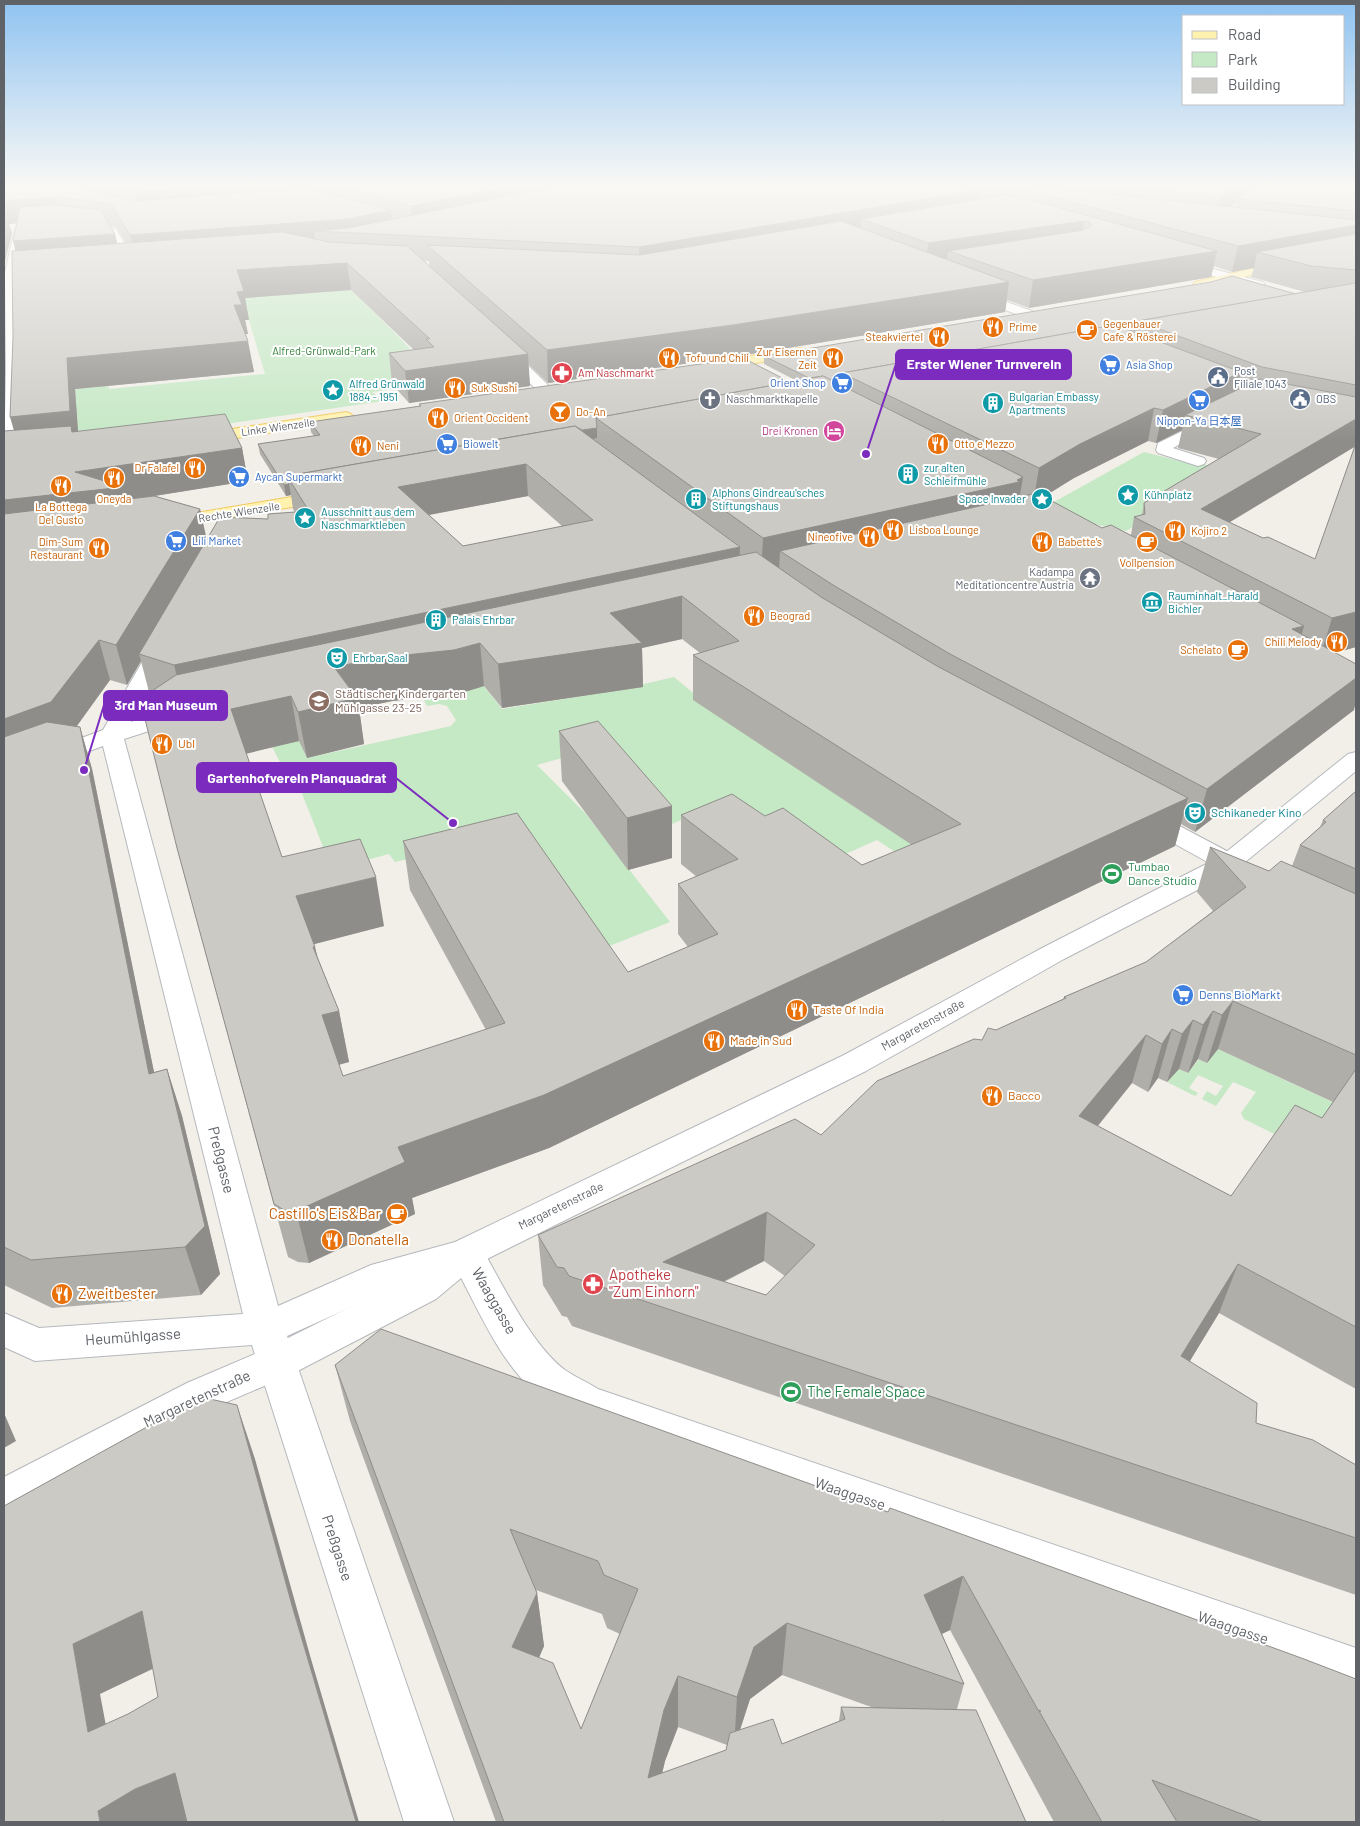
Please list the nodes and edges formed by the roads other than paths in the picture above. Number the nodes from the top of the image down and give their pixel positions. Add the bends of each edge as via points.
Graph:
1 (37, 271) edge
2 (1208, 271) edge
3 (1264, 271) edge
4 (7, 273) edge
5 (1232, 278) junction
6 (1185, 287) edge
7 (959, 288) edge
8 (1272, 289) edge
9 (1042, 312) edge
10 (1028, 314) junction
11 (1006, 318) edge
12 (494, 342) edge
13 (818, 349) edge
14 (746, 361) junction
15 (699, 368) edge
16 (764, 371) edge
17 (560, 386) edge
18 (544, 388) junction
19 (520, 392) edge
20 (1224, 415) edge
21 (357, 416) edge
22 (184, 441) edge
23 (27, 457) edge
24 (7, 459) edge
25 (1198, 461) edge
26 (345, 493) edge
27 (237, 512) junction
28 (147, 526) edge
29 (224, 534) edge
30 (174, 622) edge
31 (205, 708) edge
32 (112, 735) junction
33 (1356, 759) edge
34 (4, 775) edge
35 (1124, 805) edge
36 (1228, 864) junction
37 (1268, 896) edge
38 (466, 1253) junction
39 (4, 1329) edge
40 (271, 1346) junction
41 (4, 1498) edge
42 (1356, 1671) edge
43 (429, 1822) edge

1 - 4 street
2 - 5 street
3 - 5 main road
4 - 24 street via 13,368
5 - 6 main road
5 - 8 street
7 - 10 street
9 - 10 main road
10 - 11 main road
12 - 18 street
13 - 14 main road
14 - 15 main road
14 - 16 street
17 - 18 main road
18 - 19 main road
20 - 25 street via 1164,446 1169,453
21 - 22 main road, Linke Wienzeile
23 - 24 main road
26 - 27 main road, Rechte Wienzeile
27 - 28 main road, Rechte Wienzeile
27 - 29 street
30 - 32 street
31 - 32 street via 168,716
32 - 34 street
32 - 40 street, Preßgasse
33 - 36 street, Margaretenstraße
35 - 36 street
36 - 37 street via 1256,890
36 - 38 street, Margaretenstraße via 1054,953 855,1062
38 - 40 street, Margaretenstraße via 423,1288
38 - 42 street, Waaggasse via 520,1348 535,1368 551,1382 586,1402
39 - 40 street, Heumühlgasse via 34,1345
40 - 41 street, Margaretenstraße via 201,1395
40 - 43 street, Preßgasse

